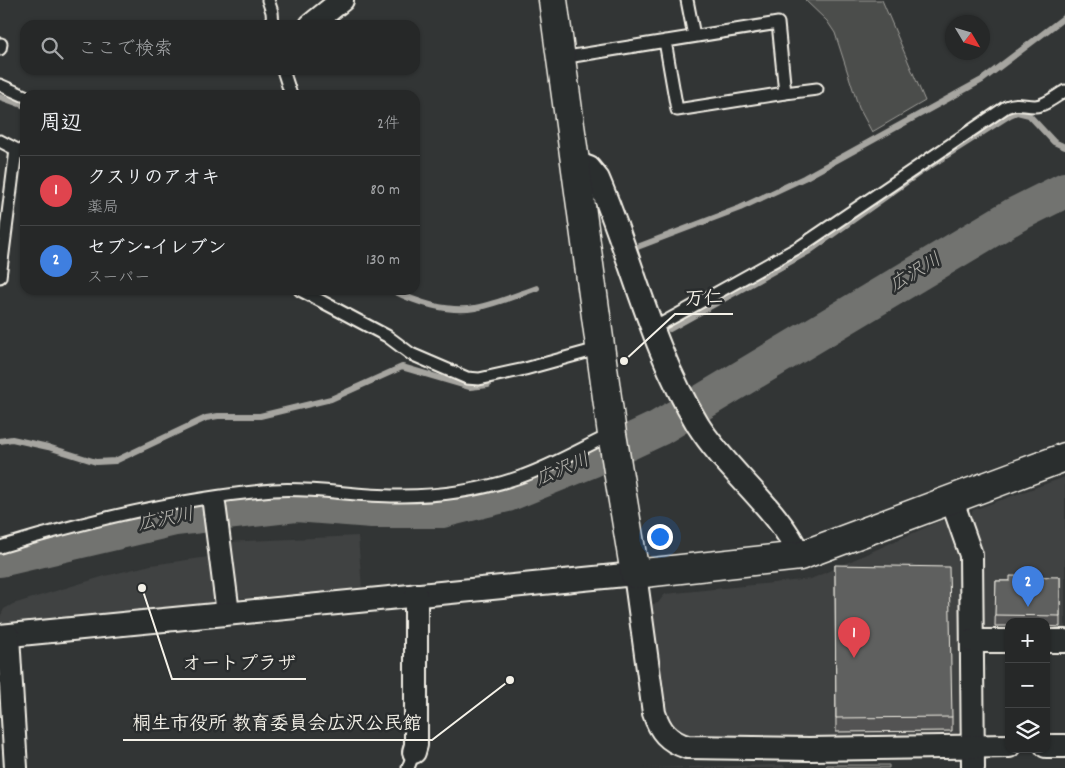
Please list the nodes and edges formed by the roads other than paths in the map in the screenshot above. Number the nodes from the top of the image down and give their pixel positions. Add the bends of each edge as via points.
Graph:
1 (268, 0) edge
2 (342, 0) edge
3 (553, 0) edge
4 (687, 0) edge
5 (273, 20) edge
6 (316, 20) edge
7 (694, 36) junction
8 (666, 41) junction
9 (0, 44) edge
10 (0, 49) edge
11 (561, 58) junction
12 (285, 75) edge
13 (0, 85) edge
14 (817, 89) dead end
15 (289, 90) edge
16 (1065, 91) edge
17 (785, 93) junction
18 (20, 94) edge
19 (0, 141) edge
20 (20, 151) edge
21 (20, 158) edge
22 (576, 163) junction
23 (0, 277) edge
24 (309, 295) edge
25 (652, 329) junction
26 (602, 348) junction
27 (613, 436) junction
28 (1065, 458) edge
29 (951, 498) junction
30 (214, 501) junction
31 (0, 548) edge
32 (800, 556) junction
33 (635, 574) junction
34 (416, 595) junction
35 (228, 613) junction
36 (4, 636) edge
37 (972, 640) junction
38 (1005, 641) edge
39 (1050, 641) edge
40 (1065, 642) edge
41 (1050, 746) edge
42 (1065, 746) edge
43 (1005, 747) edge
44 (973, 757) edge
45 (809, 759) edge
46 (411, 760) edge
47 (16, 768) edge

1 - 5 lane
2 - 6 street
3 - 11 street
4 - 7 lane
7 - 8 lane
7 - 17 lane via 778,23
8 - 11 lane
8 - 17 lane via 677,110
9 - 10 lane
11 - 22 street
12 - 15 lane
13 - 18 lane
14 - 17 lane
16 - 25 lane via 1044,104 1016,103 1006,107 801,246
19 - 20 lane
21 - 23 lane
22 - 25 street via 589,168 598,179
22 - 26 street
24 - 26 lane via 387,336 417,358 467,378 479,379 525,369
25 - 32 street via 666,365 699,426 729,467 789,534
26 - 27 street
27 - 30 lane via 519,478 477,489 399,496 301,489
27 - 33 street
28 - 29 street
29 - 32 street
29 - 37 street via 971,555
30 - 31 lane via 153,507 56,530
30 - 35 street
32 - 33 street
33 - 34 street
33 - 45 street via 654,713 667,738 687,747
34 - 35 street
34 - 46 street via 416,745
35 - 36 street
36 - 47 street
37 - 38 street
37 - 44 street
39 - 40 street
41 - 42 street
43 - 44 street
44 - 45 street

